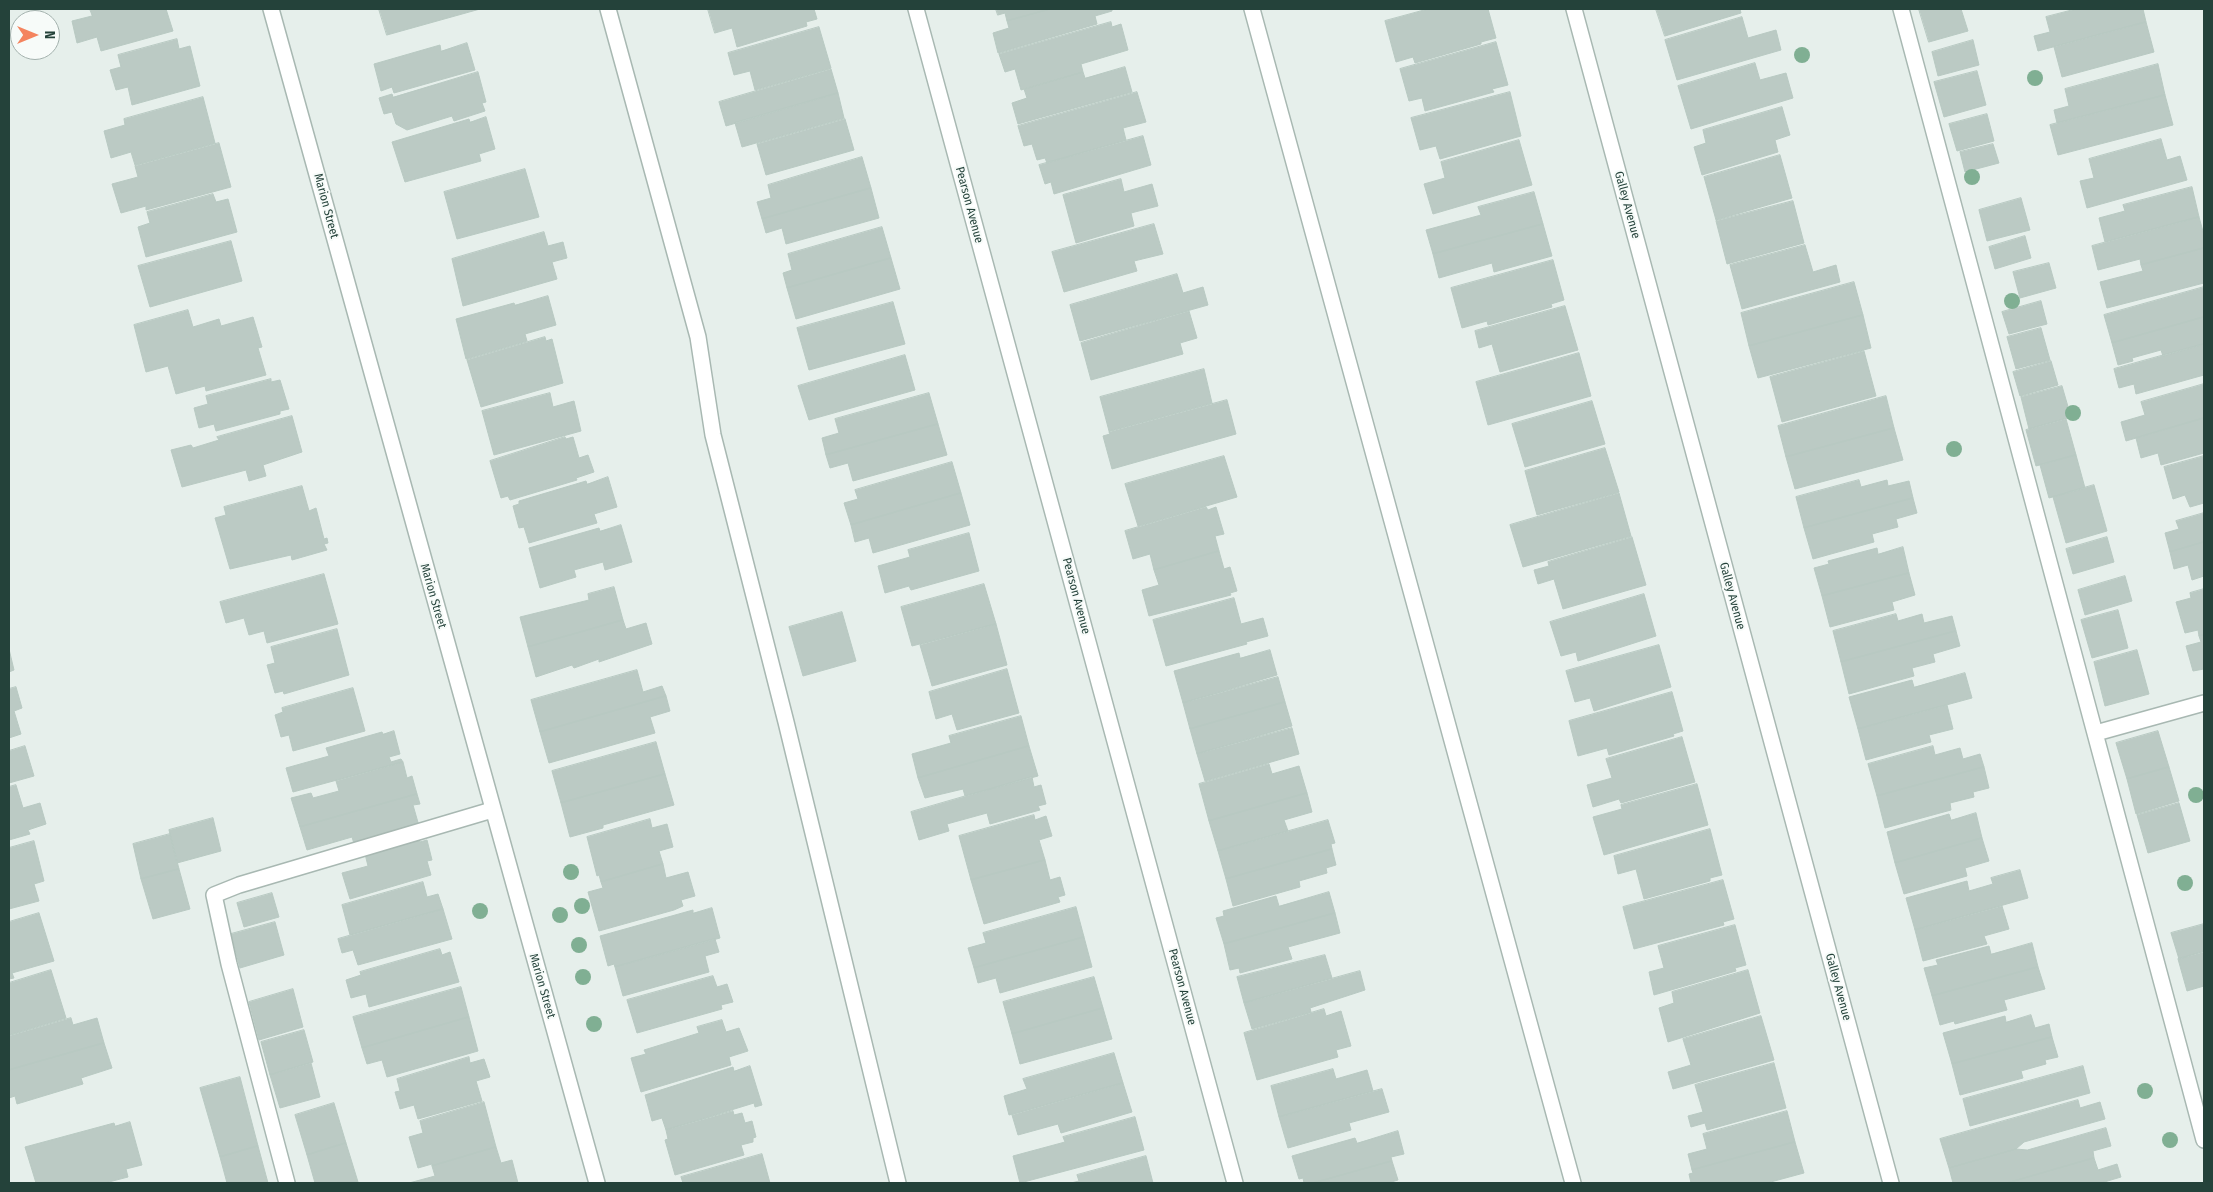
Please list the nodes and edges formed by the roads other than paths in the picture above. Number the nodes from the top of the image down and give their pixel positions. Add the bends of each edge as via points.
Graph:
1 (271, 9) edge
2 (608, 9) edge
3 (916, 9) edge
4 (1252, 9) edge
5 (1574, 9) edge
6 (1901, 9) edge
7 (2204, 703) edge
8 (2096, 733) junction
9 (492, 810) junction
10 (2204, 1140) edge
11 (287, 1183) edge
12 (597, 1183) edge
13 (898, 1183) edge
14 (1235, 1183) edge
15 (1574, 1183) edge
16 (1891, 1183) edge

1 - 9 street, Marion Street
2 - 13 street via 698,337 712,435 784,712
3 - 14 street, Pearson Avenue
4 - 15 street
5 - 16 street, Galley Avenue
6 - 8 street
7 - 8 street
8 - 10 street
9 - 11 street via 214,895
9 - 12 street, Marion Street

